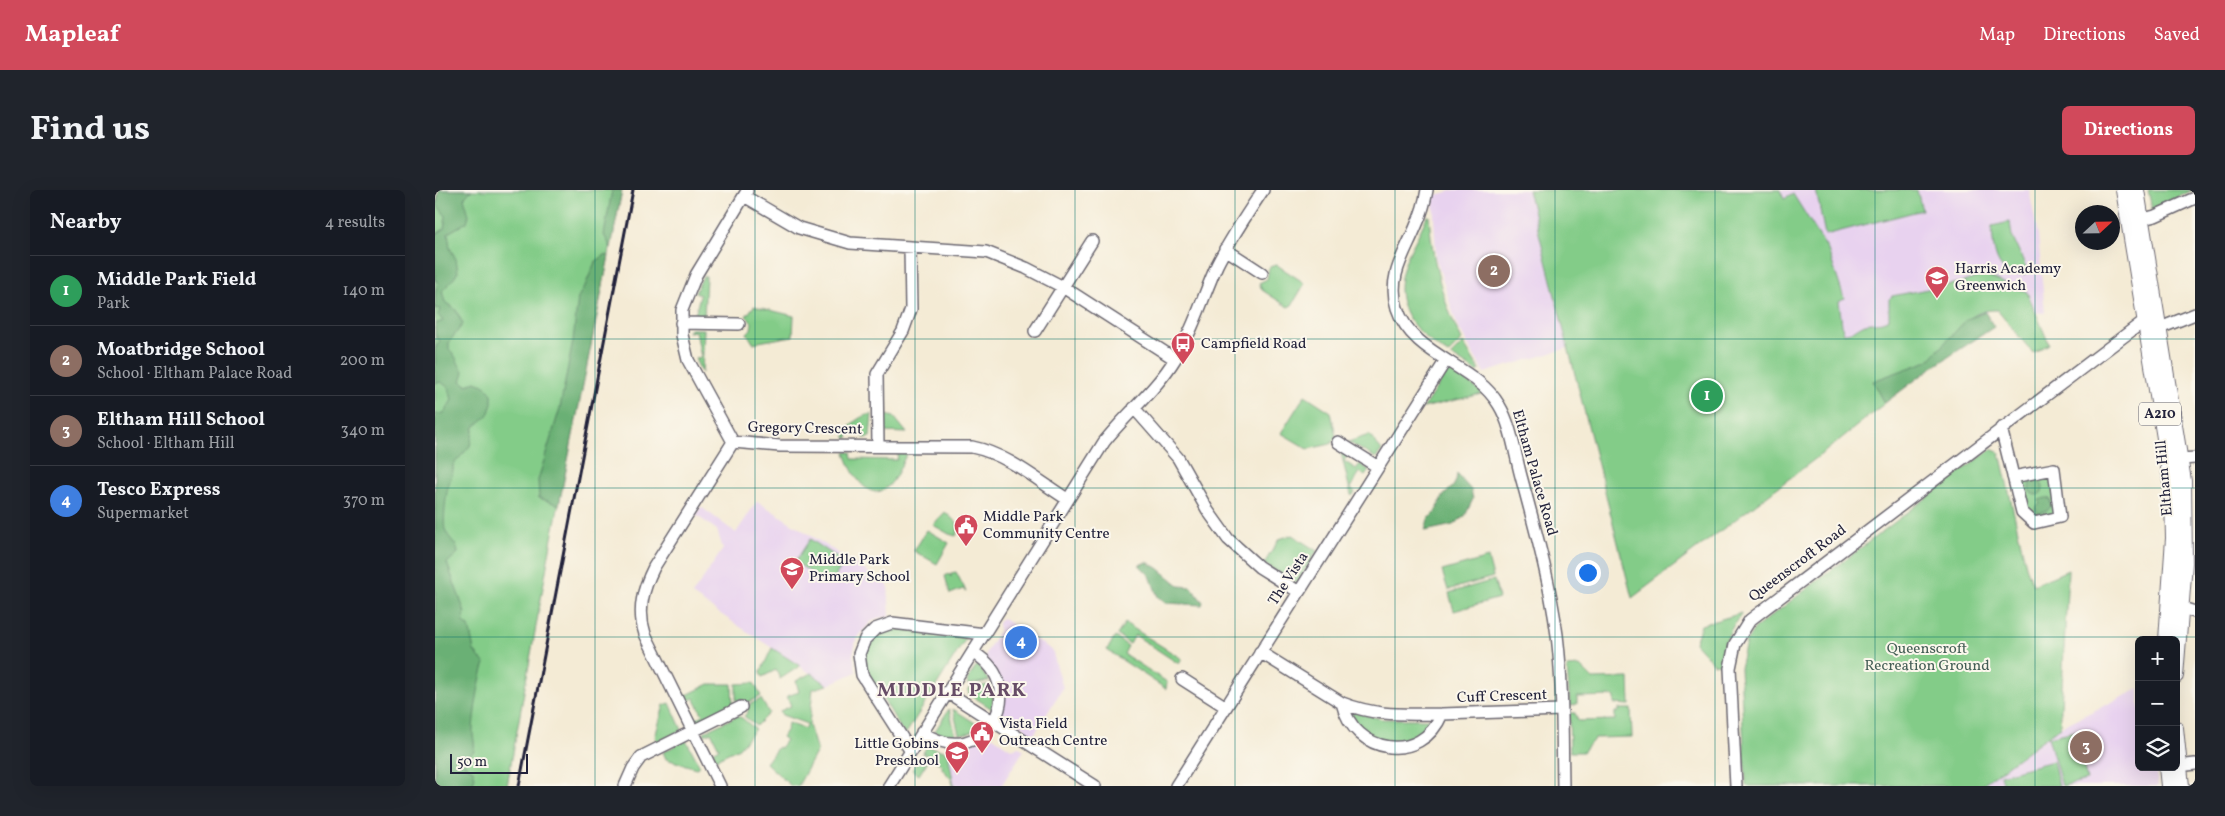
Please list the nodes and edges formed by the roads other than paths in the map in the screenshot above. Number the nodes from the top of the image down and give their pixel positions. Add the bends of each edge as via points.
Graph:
1 (1263, 190) edge
2 (1427, 190) edge
3 (2123, 190) edge
4 (2137, 190) edge
5 (746, 193) edge
6 (2195, 198) edge
7 (2143, 219) junction
8 (1092, 241) dead end
9 (910, 246) junction
10 (1225, 249) junction
11 (1263, 273) dead end
12 (1063, 287) junction
13 (2195, 314) edge
14 (2144, 321) junction
15 (681, 323) junction
16 (739, 324) dead end
17 (2160, 328) junction
18 (1035, 331) dead end
19 (1175, 359) junction
20 (1446, 360) junction
21 (1134, 408) junction
22 (2001, 428) junction
23 (733, 442) junction
24 (1338, 442) dead end
25 (878, 446) junction
26 (2188, 459) edge
27 (1378, 468) junction
28 (2013, 477) junction
29 (1067, 499) junction
30 (1299, 592) junction
31 (2188, 610) edge
32 (985, 634) junction
33 (2165, 636) edge
34 (1260, 652) junction
35 (974, 653) junction
36 (2180, 654) edge
37 (1182, 679) dead end
38 (947, 692) junction
39 (1342, 703) junction
40 (741, 707) dead end
41 (1226, 707) junction
42 (1562, 710) junction
43 (1442, 714) junction
44 (993, 722) junction
45 (693, 731) junction
46 (922, 732) junction
47 (911, 750) junction
48 (2195, 764) edge
49 (2180, 765) edge
50 (2172, 771) edge
51 (2175, 771) edge
52 (625, 786) edge
53 (721, 786) edge
54 (889, 786) edge
55 (1095, 786) edge
56 (1176, 786) edge
57 (1563, 786) edge
58 (1737, 786) edge
59 (2168, 786) edge
60 (2182, 786) edge

1 - 10 street
2 - 20 street, Eltham Palace Road via 1418,221 1399,262 1394,293 1397,308 1411,334
3 - 14 main road, Eltham Hill / A210
4 - 7 main road, Eltham Hill / A210
5 - 9 street via 799,228 850,244
5 - 15 street via 689,288
6 - 7 street
7 - 17 main road, Eltham Hill / A210
8 - 12 street
9 - 12 street via 985,252
9 - 25 street via 911,309 903,331 877,374
10 - 11 street
10 - 19 street
12 - 18 street
12 - 19 street
13 - 17 street
14 - 22 street, Queenscroft Road
14 - 33 main road, Eltham Hill / A210 via 2172,496 2173,538
15 - 16 street
15 - 23 street via 688,360
17 - 26 main road, Eltham Hill / A210
19 - 21 street
20 - 27 street, The Vista
20 - 42 street, Eltham Palace Road via 1488,390 1505,417 1548,580 1558,645
21 - 29 street via 1104,442
21 - 30 street via 1178,458 1211,517 1228,539 1259,567
22 - 28 street
22 - 58 street, Queenscroft Road via 1759,612 1741,632 1730,668
23 - 25 street, Gregory Crescent via 779,446
23 - 45 street, Gregory Crescent via 654,567 645,586 641,606 645,634
24 - 27 street
25 - 29 street, Gregory Crescent via 987,450
26 - 31 main road, Eltham Hill / A210
27 - 30 street, The Vista
28 - 28 street via 2022,512 2034,524 2060,517 2054,469
29 - 32 street
30 - 34 street, The Vista
31 - 36 main road, Eltham Hill / A210
32 - 35 street
32 - 47 street via 892,623 875,629 865,639 859,654 862,675
34 - 39 street, Cuff Crescent
34 - 41 street, The Vista
35 - 38 street
35 - 44 street via 992,671 1000,686 1000,704
37 - 41 street
38 - 44 street
38 - 46 street
39 - 43 street, Cuff Crescent via 1373,713
39 - 43 street, Cuff Crescent via 1345,717 1362,737 1389,747 1402,747 1428,735
40 - 45 street
41 - 56 street, The Vista
42 - 43 street, Cuff Crescent
42 - 57 street, Eltham Palace Road
44 - 46 street via 980,736 962,744 945,742
44 - 55 street
45 - 52 street via 641,757
45 - 53 street, Gregory Crescent
46 - 47 street
47 - 54 street
48 - 49 street
50 - 59 main road
51 - 60 main road

